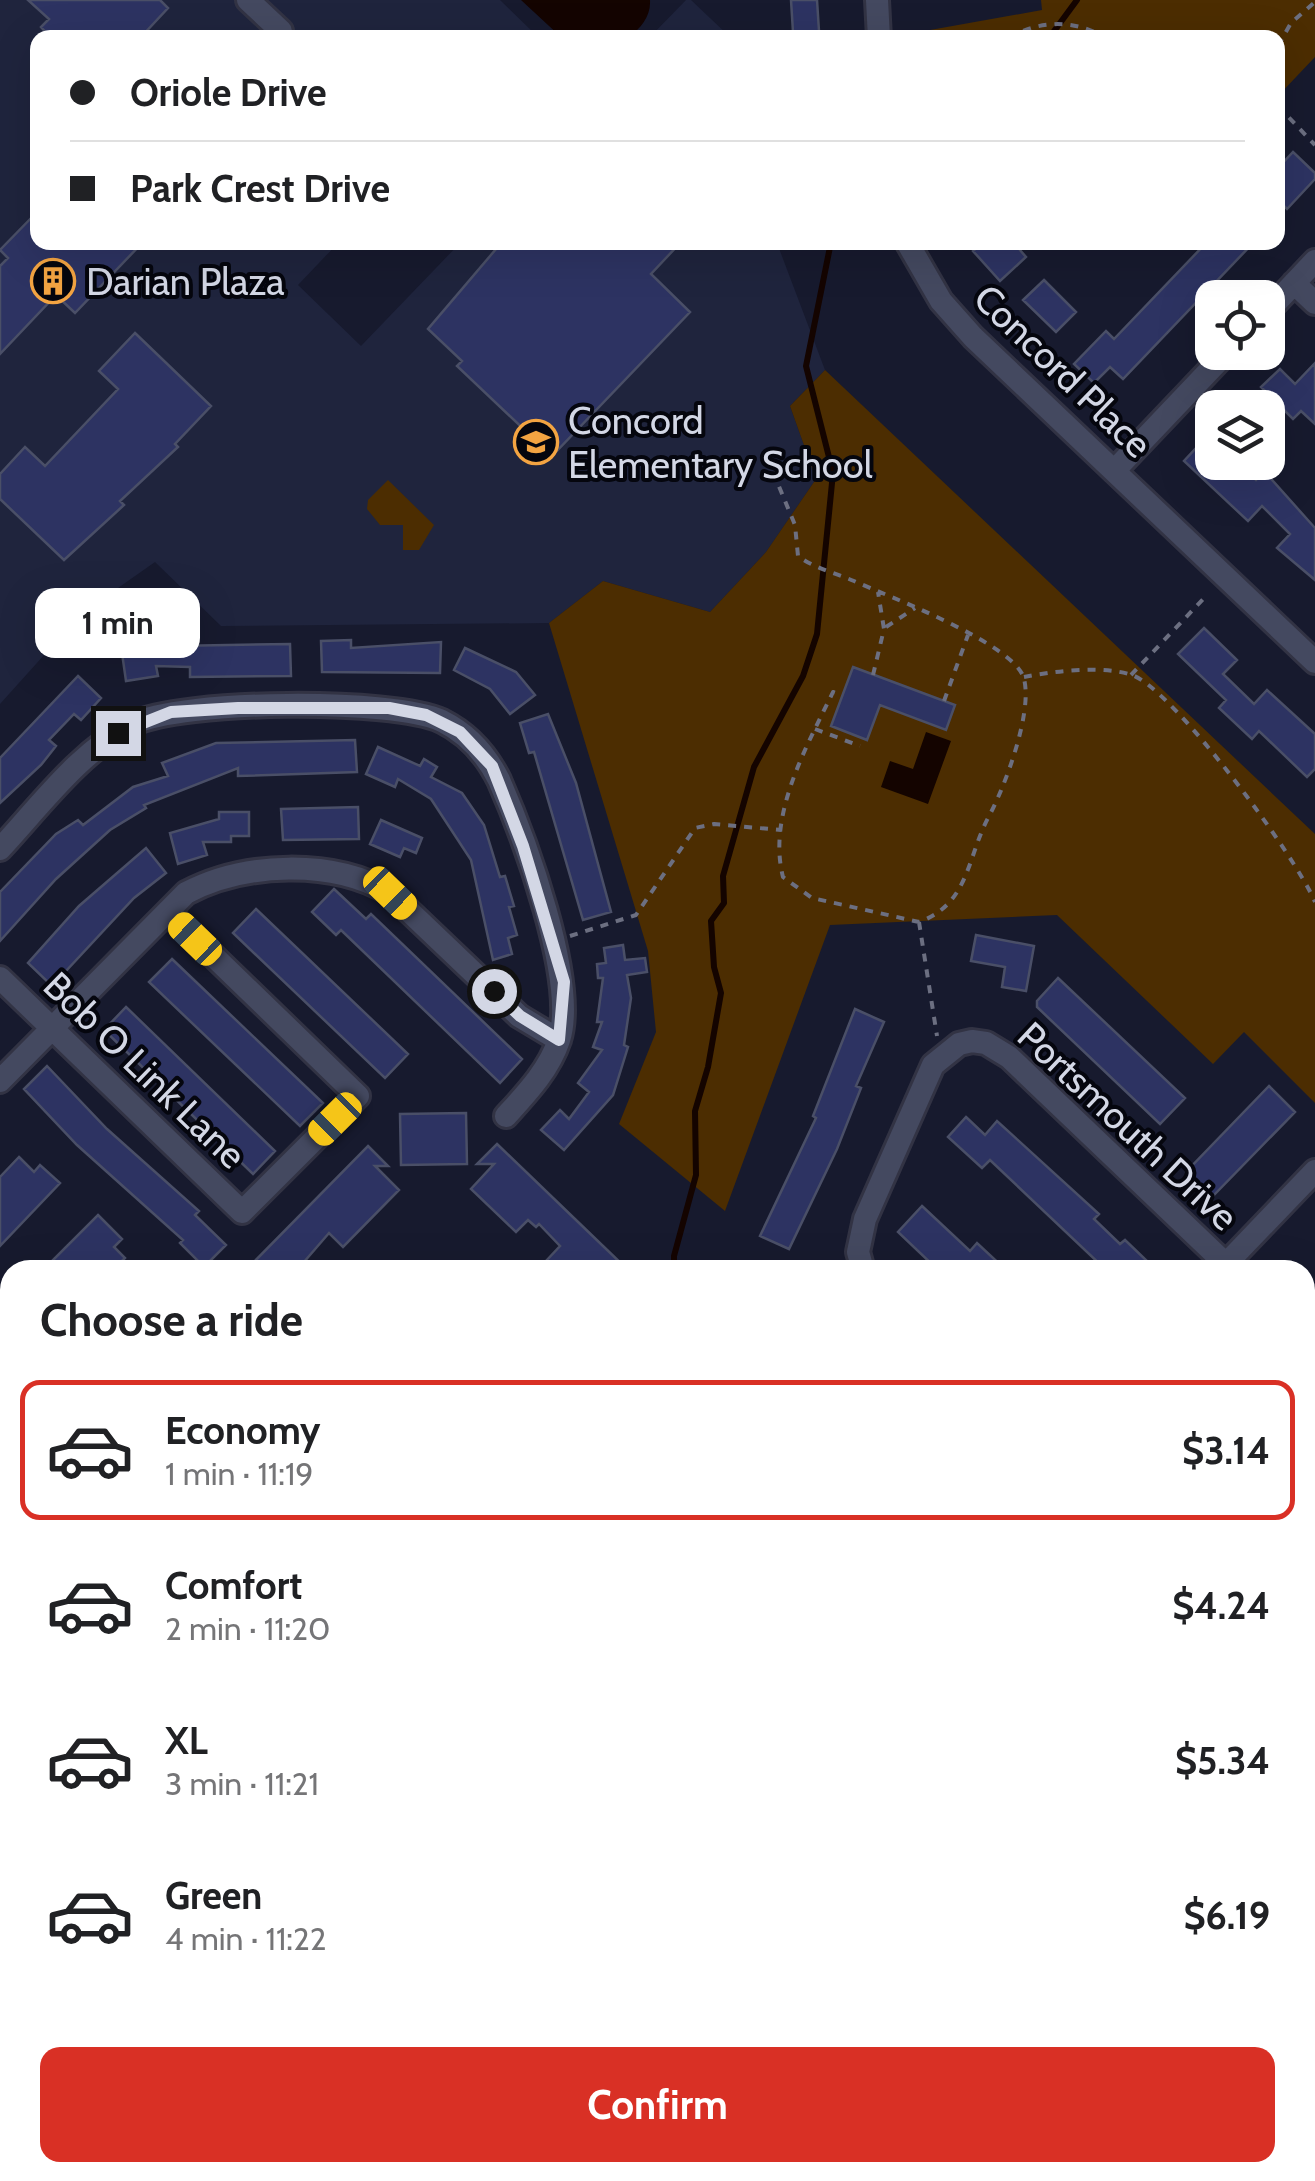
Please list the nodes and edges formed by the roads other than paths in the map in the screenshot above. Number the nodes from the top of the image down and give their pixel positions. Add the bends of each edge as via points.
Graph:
1 (248, 0) edge
2 (877, 0) edge
3 (274, 30) edge
4 (879, 30) edge
5 (911, 250) edge
6 (1315, 261) edge
7 (1294, 283) junction
8 (1285, 293) edge
9 (1315, 304) edge
10 (1211, 370) edge
11 (1114, 471) junction
12 (1315, 662) edge
13 (0, 848) edge
14 (168, 912) junction
15 (0, 978) edge
16 (59, 1021) junction
17 (559, 1040) junction
18 (0, 1081) edge
19 (506, 1116) dead end
20 (1315, 1171) edge
21 (860, 1260) edge
22 (1222, 1260) edge
23 (1235, 1260) edge

1 - 3 street
2 - 4 street
5 - 11 street, Concord Place via 956,318
6 - 7 street
7 - 8 street
7 - 9 street
10 - 11 street
11 - 12 street, Concord Place
13 - 17 street via 82,762 146,719 238,708 389,708 441,720 492,766 508,800 553,942 565,999
14 - 16 street
14 - 16 street, Bob O Link Lane via 358,1096 242,1212
14 - 17 street via 186,893 232,875 356,876 390,893 520,1016
15 - 16 street, Bob O Link Lane
16 - 18 street
17 - 19 street
20 - 23 street
21 - 22 street, Portsmouth Drive via 865,1219 926,1078 944,1054 972,1042 1010,1058

